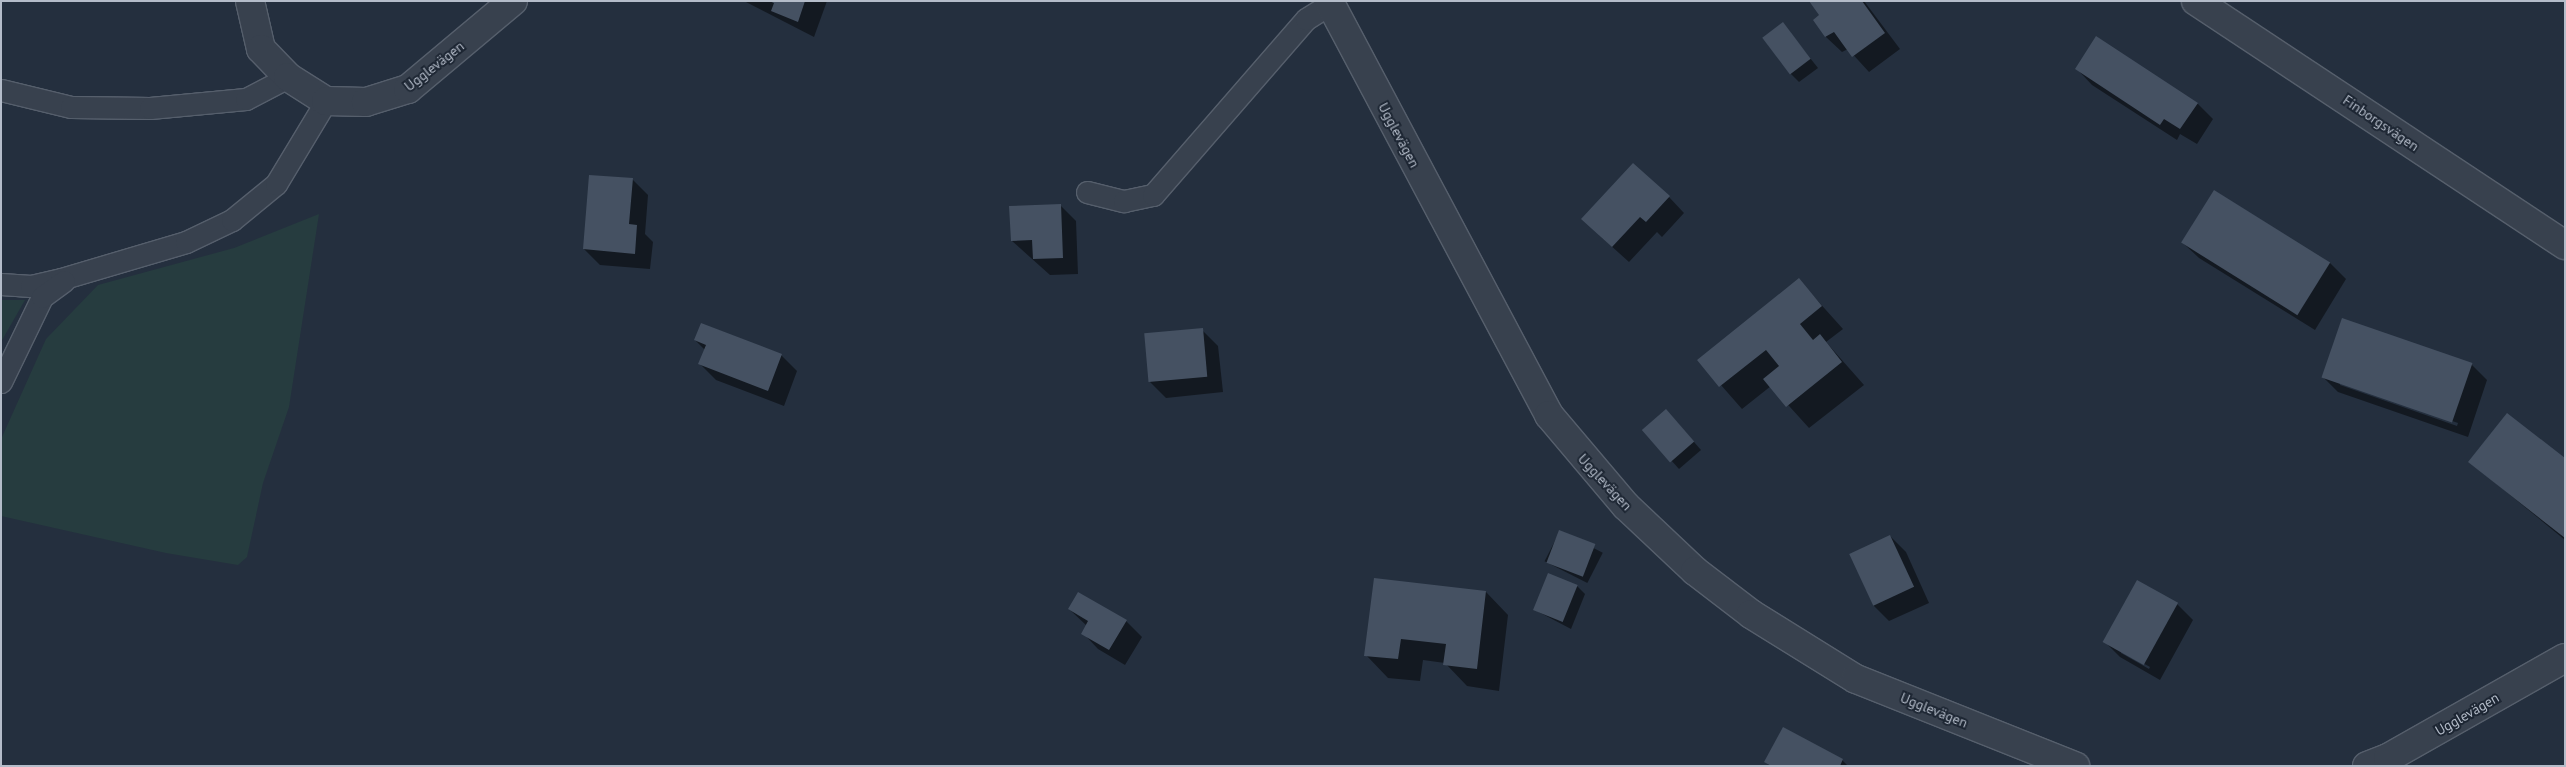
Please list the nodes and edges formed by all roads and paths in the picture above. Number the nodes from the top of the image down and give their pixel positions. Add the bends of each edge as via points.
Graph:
1 (250, 1) edge
2 (513, 1) edge
3 (2196, 1) edge
4 (1330, 3) edge
5 (288, 77) junction
6 (1, 90) edge
7 (326, 102) junction
8 (1087, 192) dead end
9 (2565, 245) edge
10 (70, 276) junction
11 (1, 284) edge
12 (1, 382) edge
13 (2565, 658) edge
14 (2075, 766) edge
15 (2367, 766) edge

1 - 5 street via 261,48
2 - 7 street, Ugglevägen via 408,89 366,102
3 - 9 street, Finborgsvägen
4 - 8 lane via 1306,19 1153,195 1124,201
4 - 14 street, Ugglevägen via 1549,415 1626,506 1695,571 1751,614 1856,679
5 - 6 lane via 246,99 150,108 71,107
5 - 7 street
7 - 10 lane via 276,184 232,220 186,242
10 - 11 lane via 31,286
10 - 12 lane via 42,297
13 - 15 street, Ugglevägen via 2388,758

